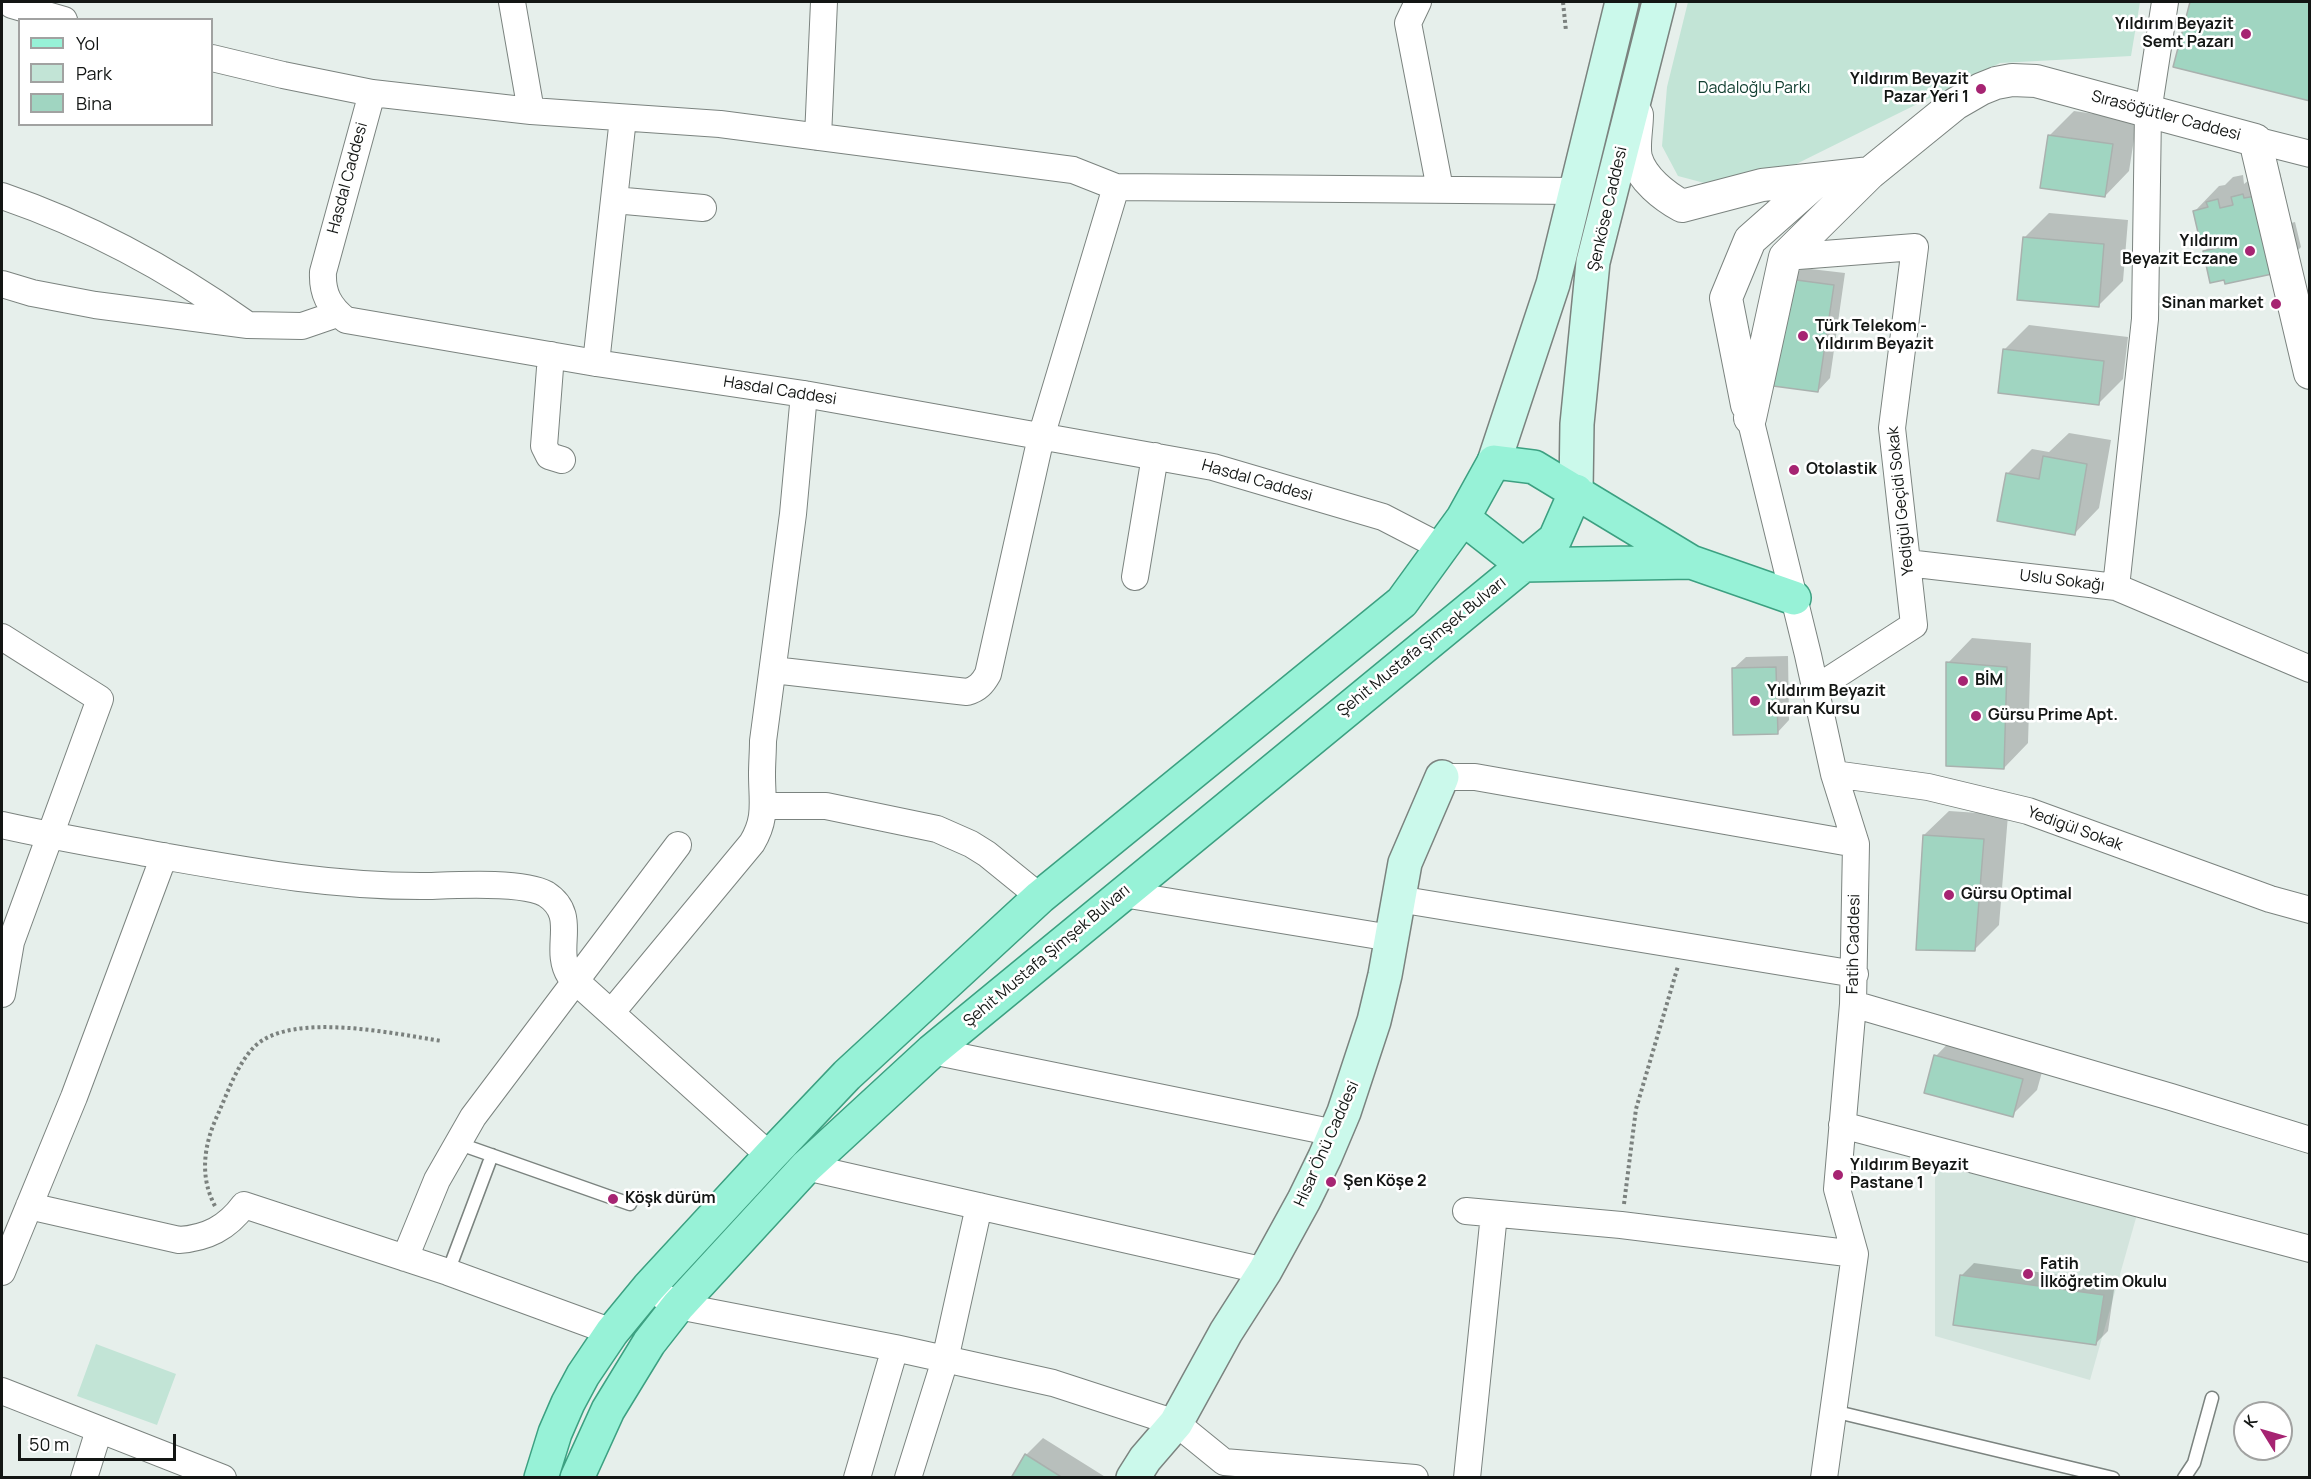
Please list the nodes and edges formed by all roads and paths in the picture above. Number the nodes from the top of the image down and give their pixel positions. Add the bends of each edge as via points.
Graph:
1 (512, 2) edge
2 (824, 2) edge
3 (1418, 2) edge
4 (1563, 2) edge
5 (1622, 2) edge
6 (1659, 2) edge
7 (2165, 2) edge
8 (9, 9) edge
9 (54, 18) edge
10 (1566, 31) dead end
11 (213, 58) edge
12 (1637, 87) junction
13 (372, 93) junction
14 (531, 111) junction
15 (2148, 112) junction
16 (623, 118) junction
17 (818, 137) junction
18 (2255, 140) junction
19 (2310, 154) edge
20 (1870, 173) junction
21 (1819, 179) junction
22 (1116, 187) junction
23 (1440, 189) junction
24 (1576, 190) junction
25 (2, 196) edge
26 (614, 200) junction
27 (703, 208) dead end
28 (1785, 257) junction
29 (2, 284) edge
30 (337, 314) junction
31 (248, 325) junction
32 (551, 355) junction
33 (596, 363) junction
34 (2309, 367) edge
35 (804, 394) junction
36 (1750, 418) junction
37 (1041, 437) junction
38 (1155, 456) junction
39 (562, 460) dead end
40 (1494, 462) junction
41 (1576, 491) junction
42 (1463, 518) junction
43 (1442, 548) junction
44 (1691, 562) junction
45 (1907, 563) junction
46 (1523, 565) junction
47 (1134, 577) dead end
48 (2116, 587) junction
49 (1794, 598) junction
50 (2, 637) edge
51 (2310, 669) edge
52 (773, 670) junction
53 (1815, 689) junction
54 (1834, 774) junction
55 (1442, 777) joint
56 (764, 806) junction
57 (2, 825) edge
58 (50, 836) junction
59 (1856, 844) junction
60 (678, 845) dead end
61 (164, 856) junction
62 (1123, 894) junction
63 (1040, 897) junction
64 (1398, 899) junction
65 (2310, 910) edge
66 (1391, 938) junction
67 (1684, 946) junction
68 (1855, 974) junction
69 (575, 982) junction
70 (2, 994) edge
71 (1853, 1004) junction
72 (611, 1013) junction
73 (442, 1041) dead end
74 (932, 1051) junction
75 (1842, 1125) junction
76 (1335, 1133) junction
77 (2310, 1140) edge
78 (457, 1143) junction
79 (492, 1155) junction
80 (770, 1156) junction
81 (806, 1167) junction
82 (630, 1204) dead end
83 (29, 1206) junction
84 (979, 1206) junction
85 (1466, 1211) dead end
86 (1494, 1214) junction
87 (227, 1224) junction
88 (1621, 1225) junction
89 (2310, 1249) edge
90 (1855, 1254) junction
91 (405, 1258) junction
92 (1265, 1271) junction
93 (2, 1272) edge
94 (448, 1272) junction
95 (649, 1287) junction
96 (678, 1306) junction
97 (612, 1332) junction
98 (895, 1348) junction
99 (945, 1360) junction
100 (2, 1391) edge
101 (2212, 1398) dead end
102 (1833, 1411) junction
103 (1176, 1423) junction
104 (99, 1430) junction
105 (84, 1478) edge
106 (223, 1478) edge
107 (541, 1478) edge
108 (577, 1478) edge
109 (857, 1478) edge
110 (908, 1478) edge
111 (1133, 1478) edge
112 (1415, 1478) edge
113 (1467, 1478) edge
114 (1824, 1478) edge
115 (2113, 1478) edge
116 (2184, 1478) edge

1 - 14 street
2 - 17 street
3 - 23 street via 1408,23
4 - 10 path
5 - 24 main road
6 - 12 main road, Şenköse Caddesi
7 - 15 street
8 - 9 street
11 - 13 street
12 - 21 street via 1636,158 1651,182 1682,206 1762,185
12 - 41 main road, Şenköse Caddesi via 1593,262 1577,424
13 - 14 street
13 - 30 street, Hasdal Caddesi via 323,272 326,296
14 - 16 street
15 - 18 street, Sırasöğütler Caddesi
15 - 20 street, Sırasöğütler Caddesi via 2036,81 1996,83 1955,104
15 - 48 street via 2145,318
16 - 17 street via 720,124
16 - 26 street
17 - 22 street via 1073,170
18 - 19 street
18 - 34 street, Sırasöğütler Caddesi
20 - 21 street
20 - 28 street, Sırasöğütler Caddesi
21 - 36 street via 1750,240 1726,298
22 - 23 street
22 - 37 street
23 - 24 street
24 - 40 main road via 1553,284
25 - 31 street via 132,251
26 - 27 street
26 - 33 street
28 - 36 street
28 - 45 street, Yedigül Geçidi Sokak via 1915,247 1892,428
29 - 31 street via 95,305
30 - 31 street via 302,326
30 - 32 street, Hasdal Caddesi via 346,320
32 - 33 street, Hasdal Caddesi
32 - 39 street via 544,446 549,456
33 - 35 street, Hasdal Caddesi
35 - 37 street, Hasdal Caddesi
35 - 52 street
36 - 49 street, Fatih Caddesi
37 - 38 street, Hasdal Caddesi
37 - 52 street via 988,674 978,687 968,692
38 - 43 street, Hasdal Caddesi via 1213,467 1383,517
38 - 47 street
40 - 41 main road via 1534,467
40 - 42 main road
41 - 44 main road
41 - 46 main road, Şehit Mustafa Şimşek Bulvarı via 1554,539
42 - 43 main road
42 - 46 main road
43 - 63 main road via 1402,602
44 - 46 main road
44 - 49 main road
45 - 48 street, Uslu Sokağı
45 - 53 street, Yedigül Geçidi Sokak via 1914,625
46 - 62 main road, Şehit Mustafa Şimşek Bulvarı
48 - 51 street, Uslu Sokağı
49 - 53 street, Fatih Caddesi
50 - 58 street via 100,699
52 - 56 street via 764,741
53 - 54 street, Fatih Caddesi
54 - 59 street, Fatih Caddesi
54 - 65 street, Yedigül Sokak via 1928,787 2028,811
55 - 59 street via 1475,777
55 - 64 main road, Hisar Önü Caddesi via 1405,863
56 - 63 street via 826,806 937,830 987,854
56 - 72 street via 752,843
57 - 58 street
58 - 61 street
58 - 70 street via 11,942
59 - 68 street, Fatih Caddesi
60 - 69 street
61 - 69 street via 233,870 333,882 476,884 536,890 561,909 565,919 563,962
61 - 83 street
62 - 66 street
62 - 74 main road, Şehit Mustafa Şimşek Bulvarı
63 - 80 main road via 847,1075
64 - 66 main road, Hisar Önü Caddesi
64 - 67 street
66 - 76 main road, Hisar Önü Caddesi via 1374,1021
67 - 68 street
67 - 88 path via 1635,1109
68 - 71 street, Fatih Caddesi
69 - 72 street
69 - 78 street
71 - 75 street, Fatih Caddesi
71 - 77 street
72 - 80 street
73 - 87 path via 378,1031 303,1028 279,1032 256,1046 246,1057 212,1127 205,1152 208,1191
74 - 76 street
74 - 81 main road, Şehit Mustafa Şimşek Bulvarı
75 - 89 street
75 - 90 street, Fatih Caddesi via 1837,1189
76 - 92 main road, Hisar Önü Caddesi
78 - 79 lane
78 - 91 street
79 - 82 lane
79 - 94 lane
80 - 95 main road
81 - 84 street
81 - 96 main road, Şehit Mustafa Şimşek Bulvarı
83 - 87 street via 179,1240 205,1236
83 - 93 street
84 - 92 street
84 - 99 street
85 - 86 street
86 - 88 street
86 - 113 street
87 - 91 street via 244,1205
88 - 90 street
90 - 102 street, Fatih Caddesi
91 - 94 street
92 - 103 main road, Hisar Önü Caddesi
94 - 97 street
95 - 96 street
95 - 97 main road
96 - 98 street
96 - 108 main road, Şehit Mustafa Şimşek Bulvarı via 627,1375
97 - 107 main road via 568,1404
98 - 99 street
98 - 109 street
99 - 103 street via 1053,1383
99 - 110 street
100 - 104 street
101 - 116 lane via 2194,1463
102 - 114 street, Fatih Caddesi
102 - 115 lane
103 - 111 main road, Hisar Önü Caddesi
103 - 112 street via 1224,1462
104 - 105 street
104 - 106 street

